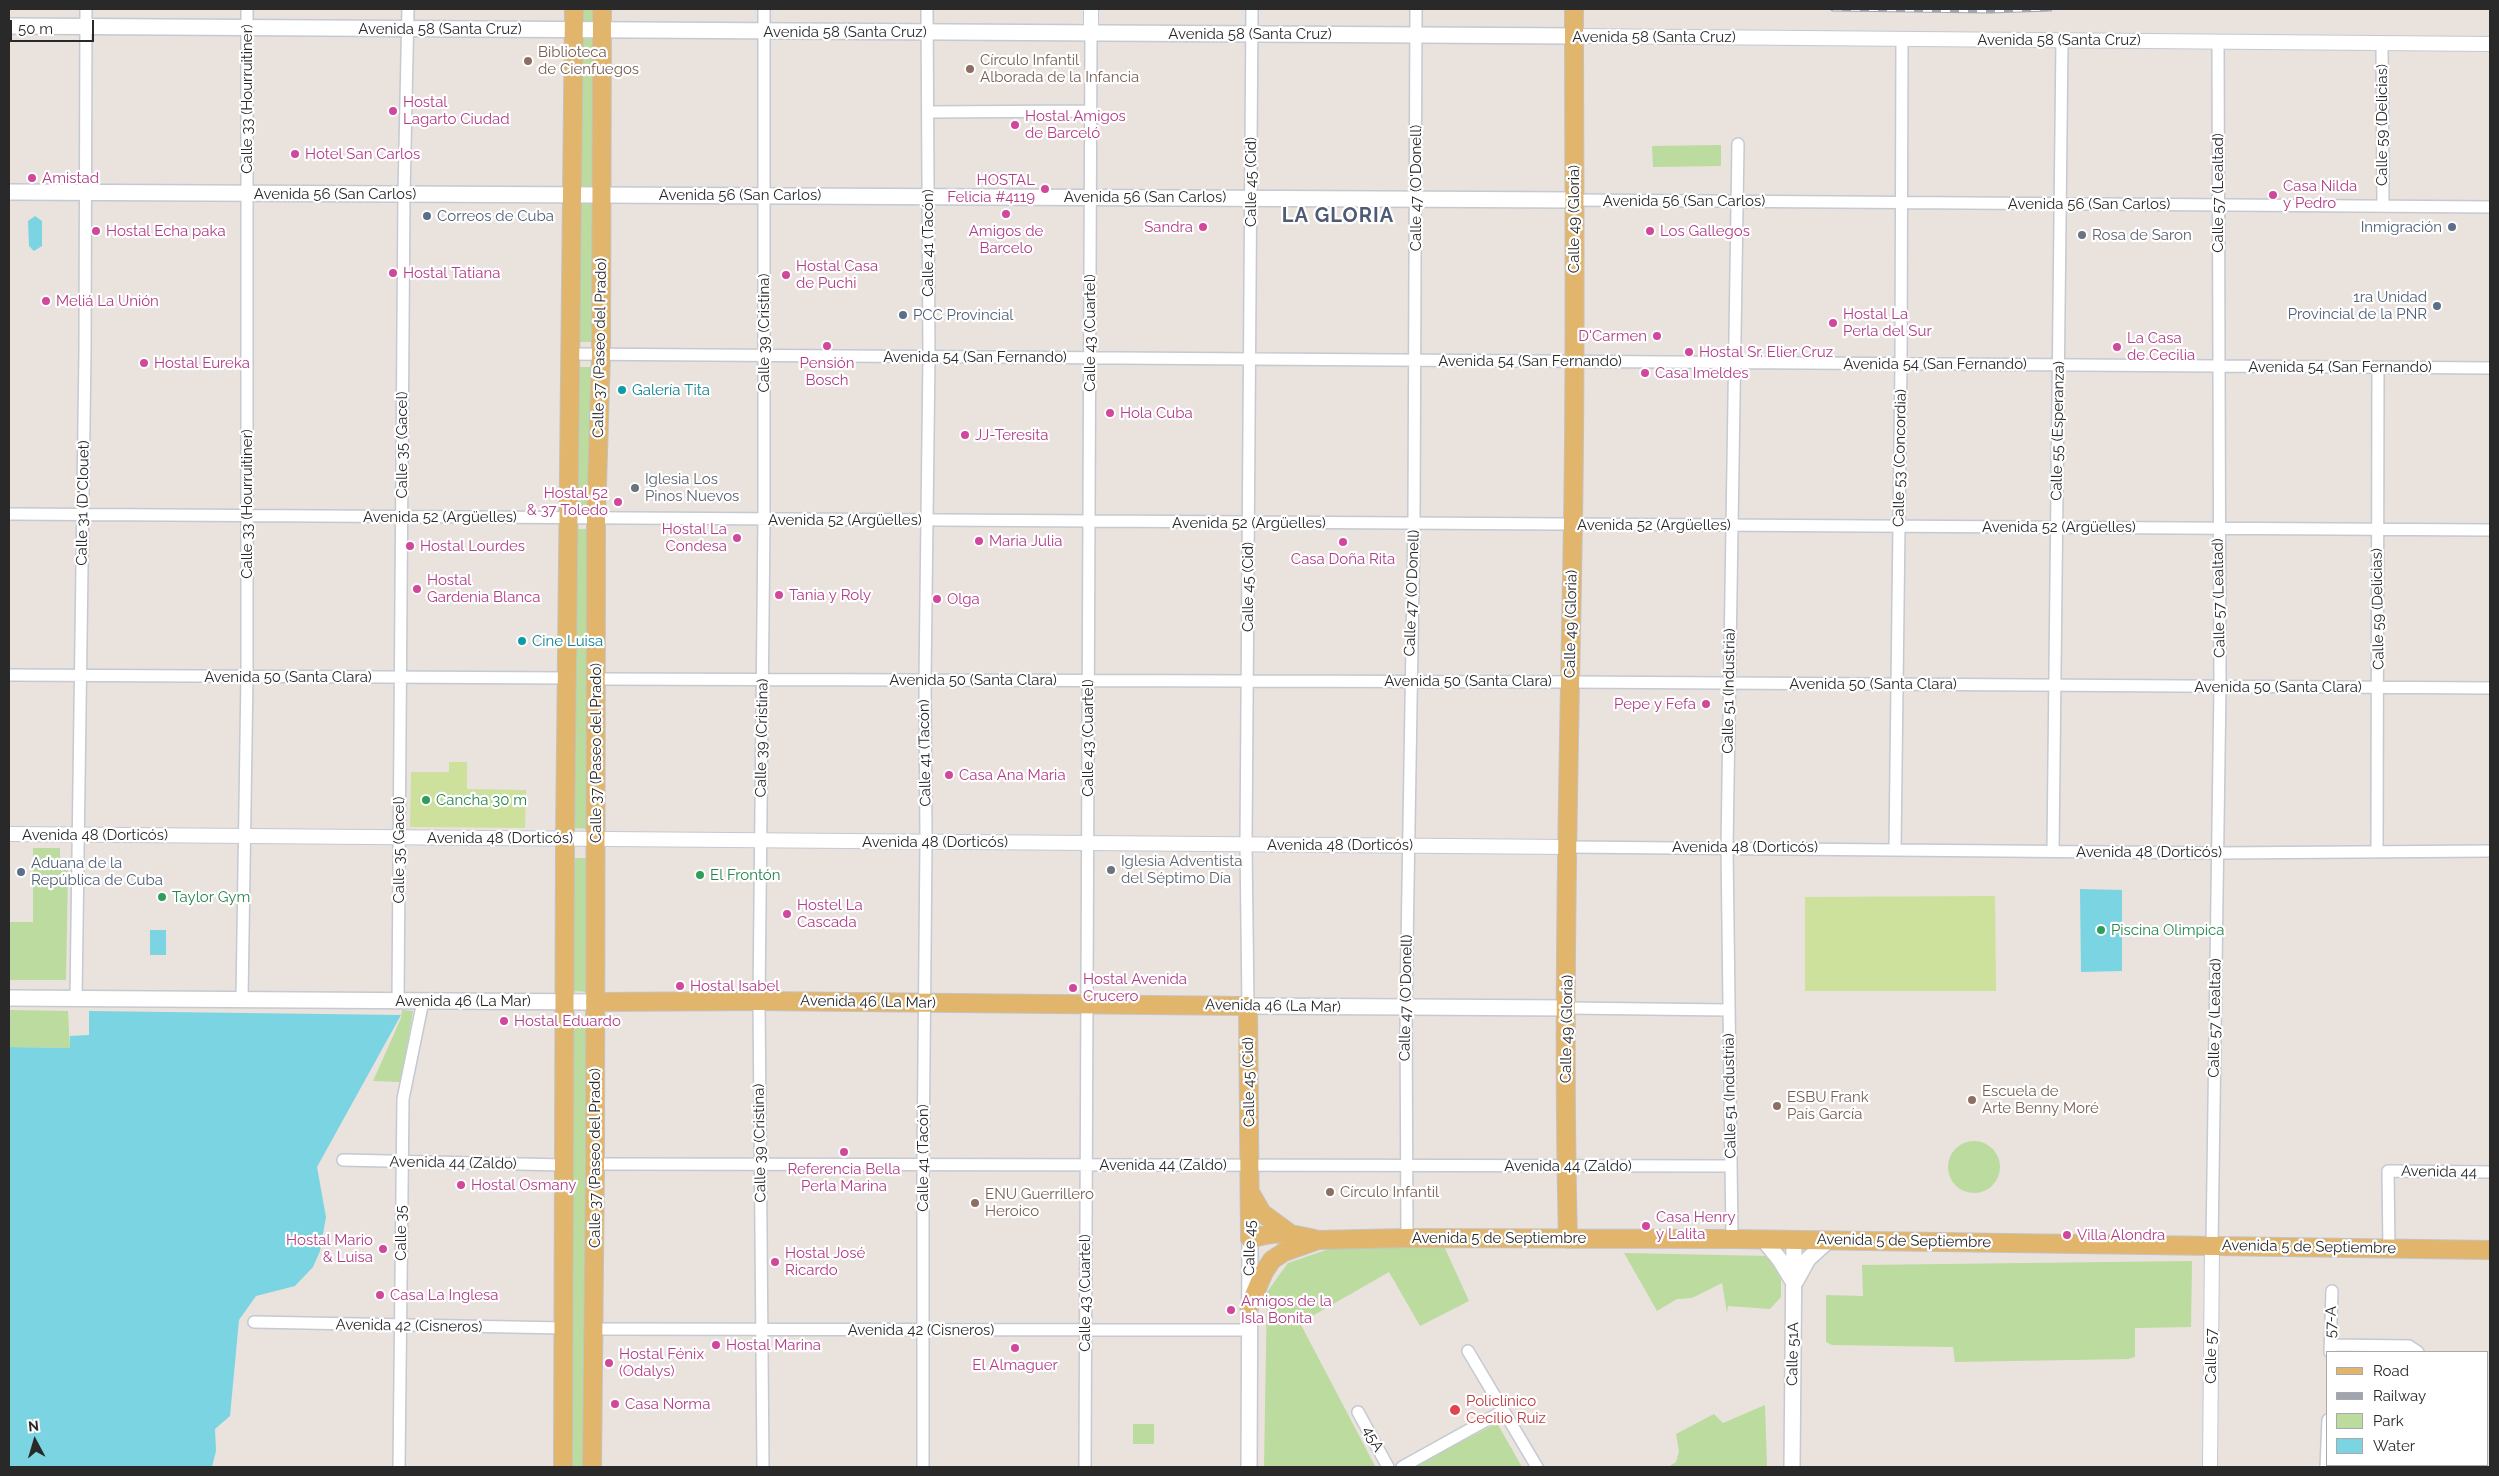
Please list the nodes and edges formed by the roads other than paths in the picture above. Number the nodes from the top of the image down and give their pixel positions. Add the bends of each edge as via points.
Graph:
1 (86, 9) edge
2 (247, 9) edge
3 (408, 9) edge
4 (574, 9) edge
5 (602, 9) edge
6 (764, 9) edge
7 (927, 9) edge
8 (1091, 9) edge
9 (1252, 9) edge
10 (1416, 9) edge
11 (1574, 9) edge
12 (9, 26) edge
13 (86, 27) junction
14 (247, 28) junction
15 (408, 29) junction
16 (574, 30) junction
17 (602, 30) junction
18 (764, 31) junction
19 (928, 32) junction
20 (1091, 33) junction
21 (1252, 34) junction
22 (1416, 35) junction
23 (1574, 36) junction
24 (1902, 39) junction
25 (2062, 40) junction
26 (2218, 41) junction
27 (2382, 43) junction
28 (2490, 44) edge
29 (1090, 111) junction
30 (928, 112) junction
31 (1738, 144) dead end
32 (9, 192) edge
33 (85, 192) junction
34 (246, 193) junction
35 (404, 194) junction
36 (572, 194) junction
37 (602, 194) junction
38 (763, 195) junction
39 (928, 196) junction
40 (1090, 197) junction
41 (1251, 198) junction
42 (1416, 199) junction
43 (1574, 200) junction
44 (1737, 202) junction
45 (1900, 203) junction
46 (2060, 204) junction
47 (2218, 205) junction
48 (2383, 206) junction
49 (2490, 207) edge
50 (570, 354) junction
51 (601, 354) junction
52 (764, 355) junction
53 (929, 356) junction
54 (1089, 357) junction
55 (1250, 358) junction
56 (1415, 360) junction
57 (1575, 361) junction
58 (1736, 362) junction
59 (1901, 364) junction
60 (2058, 365) junction
61 (2219, 366) junction
62 (2378, 368) junction
63 (2490, 368) edge
64 (9, 514) edge
65 (83, 514) junction
66 (247, 516) junction
67 (401, 517) junction
68 (568, 518) junction
69 (596, 519) junction
70 (764, 520) junction
71 (927, 521) junction
72 (1089, 522) junction
73 (1248, 523) junction
74 (1414, 524) junction
75 (1573, 524) junction
76 (1731, 526) junction
77 (1899, 526) junction
78 (2057, 527) junction
79 (2218, 528) junction
80 (2377, 529) junction
81 (2490, 530) edge
82 (9, 675) edge
83 (81, 676) junction
84 (247, 676) junction
85 (400, 677) junction
86 (566, 678) junction
87 (596, 679) junction
88 (763, 679) junction
89 (925, 680) junction
90 (1088, 680) junction
91 (1247, 681) junction
92 (1410, 681) junction
93 (1570, 682) junction
94 (1729, 683) junction
95 (1897, 684) junction
96 (2055, 685) junction
97 (2220, 686) junction
98 (2379, 688) junction
99 (2490, 688) edge
100 (9, 834) edge
101 (78, 835) junction
102 (245, 836) junction
103 (399, 838) junction
104 (565, 839) junction
105 (597, 839) junction
106 (761, 840) junction
107 (926, 842) junction
108 (1087, 843) junction
109 (1246, 844) junction
110 (1408, 845) junction
111 (1568, 847) junction
112 (1727, 847) junction
113 (1895, 848) junction
114 (2377, 850) junction
115 (2053, 851) junction
116 (2490, 851) edge
117 (2219, 853) junction
118 (9, 998) edge
119 (76, 998) junction
120 (242, 999) junction
121 (398, 1000) junction
122 (424, 1001) junction
123 (759, 1001) junction
124 (566, 1002) junction
125 (595, 1002) junction
126 (924, 1003) junction
127 (1087, 1004) junction
128 (1248, 1006) junction
129 (1406, 1008) junction
130 (1567, 1008) junction
131 (1728, 1010) junction
132 (342, 1160) dead end
133 (402, 1162) junction
134 (595, 1164) junction
135 (760, 1164) junction
136 (563, 1165) junction
137 (923, 1165) junction
138 (1086, 1165) junction
139 (1250, 1165) junction
140 (1405, 1165) junction
141 (1566, 1166) junction
142 (1731, 1166) junction
143 (2490, 1172) edge
144 (1251, 1194) junction
145 (1567, 1201) junction
146 (1407, 1238) junction
147 (1535, 1238) junction
148 (1250, 1239) junction
149 (1568, 1239) junction
150 (1601, 1239) junction
151 (1732, 1239) junction
152 (1289, 1240) junction
153 (1763, 1240) junction
154 (1794, 1240) junction
155 (1829, 1240) junction
156 (2212, 1245) junction
157 (2388, 1249) junction
158 (2490, 1250) edge
159 (1794, 1284) junction
160 (2332, 1291) dead end
161 (1249, 1307) junction
162 (254, 1322) dead end
163 (401, 1326) junction
164 (563, 1328) junction
165 (593, 1329) junction
166 (762, 1330) junction
167 (924, 1330) junction
168 (1085, 1330) junction
169 (1248, 1330) junction
170 (2330, 1348) edge
171 (1468, 1351) dead end
172 (2416, 1351) edge
173 (1503, 1411) junction
174 (1358, 1412) dead end
175 (398, 1467) edge
176 (563, 1467) edge
177 (592, 1467) edge
178 (763, 1467) edge
179 (923, 1467) edge
180 (1084, 1467) edge
181 (1249, 1467) edge
182 (1388, 1467) edge
183 (1402, 1467) edge
184 (1537, 1467) edge
185 (1792, 1467) edge
186 (2210, 1467) edge

1 - 13 street, Calle 31 (D'Clouet)
2 - 14 street, Calle 33 (Hourruitiner)
3 - 15 street, Calle 35 (Gacel)
4 - 16 main road, Calle 37 (Paseo del Prado)
5 - 17 main road, Calle 37 (Paseo del Prado)
6 - 18 street, Calle 39 (Cristina)
7 - 19 street, Calle 41 (Tacón)
8 - 20 street, Calle 43 (Cuartel)
9 - 21 street, Calle 45 (Cid)
10 - 22 street, Calle 47 (O'Donell)
11 - 23 main road, Calle 49 (Gloria)
12 - 13 main road, Avenida 58 (Santa Cruz)
13 - 14 main road, Avenida 58 (Santa Cruz)
13 - 33 street, Calle 31 (D'Clouet)
14 - 15 main road, Avenida 58 (Santa Cruz)
14 - 34 street, Calle 33 (Hourruitiner)
15 - 16 main road, Avenida 58 (Santa Cruz)
15 - 35 street, Calle 35 (Gacel)
16 - 17 main road, Avenida 58 (Santa Cruz)
16 - 36 main road, Calle 37 (Paseo del Prado)
17 - 18 main road, Avenida 58 (Santa Cruz)
17 - 37 main road, Calle 37 (Paseo del Prado)
18 - 19 main road, Avenida 58 (Santa Cruz)
18 - 38 street, Calle 39 (Cristina)
19 - 20 main road, Avenida 58 (Santa Cruz)
19 - 30 street, Calle 41 (Tacón)
20 - 21 main road, Avenida 58 (Santa Cruz)
20 - 29 street, Calle 43 (Cuartel)
21 - 22 main road, Avenida 58 (Santa Cruz)
21 - 41 street, Calle 45 (Cid)
22 - 23 main road, Avenida 58 (Santa Cruz)
22 - 42 street, Calle 47 (O'Donell)
23 - 24 street, Avenida 58 (Santa Cruz)
23 - 43 main road, Calle 49 (Gloria)
24 - 25 street, Avenida 58 (Santa Cruz)
24 - 45 street, Calle 53 (Concordia)
25 - 26 street, Avenida 58 (Santa Cruz)
25 - 46 street, Calle 55 (Esperanza)
26 - 27 street, Avenida 58 (Santa Cruz)
26 - 47 street, Calle 57 (Lealtad)
27 - 28 street, Avenida 58 (Santa Cruz)
27 - 48 street, Calle 59 (Delicias)
29 - 30 street
29 - 40 street, Calle 43 (Cuartel)
30 - 39 street, Calle 41 (Tacón)
31 - 44 street, Calle 51 (Industria)
32 - 33 main road, Avenida 56 (San Carlos)
33 - 34 main road, Avenida 56 (San Carlos)
33 - 65 street, Calle 31 (D'Clouet)
34 - 35 main road, Avenida 56 (San Carlos)
34 - 66 street, Calle 33 (Hourruitiner)
35 - 36 main road, Avenida 56 (San Carlos)
35 - 67 street, Calle 35 (Gacel)
36 - 37 main road, Avenida 56 (San Carlos)
36 - 50 main road, Calle 37 (Paseo del Prado)
37 - 38 main road, Avenida 56 (San Carlos)
37 - 51 main road, Calle 37 (Paseo del Prado)
38 - 39 main road, Avenida 56 (San Carlos)
38 - 52 street, Calle 39 (Cristina)
39 - 40 main road, Avenida 56 (San Carlos)
39 - 53 street, Calle 41 (Tacón)
40 - 41 main road, Avenida 56 (San Carlos)
40 - 54 street, Calle 43 (Cuartel)
41 - 42 main road, Avenida 56 (San Carlos)
41 - 55 street, Calle 45 (Cid)
42 - 43 main road, Avenida 56 (San Carlos)
42 - 56 street, Calle 47 (O'Donell)
43 - 44 street, Avenida 56 (San Carlos)
43 - 57 main road, Calle 49 (Gloria)
44 - 45 street, Avenida 56 (San Carlos)
44 - 58 street, Calle 51 (Industria)
45 - 46 street, Avenida 56 (San Carlos)
45 - 59 street, Calle 53 (Concordia)
46 - 47 street, Avenida 56 (San Carlos)
46 - 60 street, Calle 55 (Esperanza)
47 - 48 street, Avenida 56 (San Carlos)
47 - 61 street, Calle 57 (Lealtad)
48 - 49 street, Avenida 56 (San Carlos)
50 - 51 street, Avenida 54 (San Fernando)
50 - 68 main road, Calle 37 (Paseo del Prado)
51 - 52 street, Avenida 54 (San Fernando)
51 - 69 main road, Calle 37 (Paseo del Prado)
52 - 53 street, Avenida 54 (San Fernando)
52 - 70 street, Calle 39 (Cristina)
53 - 54 street, Avenida 54 (San Fernando)
53 - 71 street, Calle 41 (Tacón)
54 - 55 street, Avenida 54 (San Fernando)
54 - 72 street, Calle 43 (Cuartel)
55 - 56 street, Avenida 54 (San Fernando)
55 - 73 street, Calle 45 (Cid)
56 - 57 street, Avenida 54 (San Fernando)
56 - 74 street, Calle 47 (O'Donell)
57 - 58 street, Avenida 54 (San Fernando)
57 - 75 main road, Calle 49 (Gloria)
58 - 59 street, Avenida 54 (San Fernando)
58 - 76 street, Calle 51 (Industria)
59 - 60 street, Avenida 54 (San Fernando)
59 - 77 street, Calle 53 (Concordia)
60 - 61 street, Avenida 54 (San Fernando)
60 - 78 street, Calle 55 (Esperanza)
61 - 62 street, Avenida 54 (San Fernando)
61 - 79 street, Calle 57 (Lealtad)
62 - 63 street, Avenida 54 (San Fernando)
62 - 80 street, Calle 59 (Delicias)
64 - 65 street, Avenida 52 (Argüelles)
65 - 66 street, Avenida 52 (Argüelles)
65 - 83 street, Calle 31 (D'Clouet)
66 - 67 street, Avenida 52 (Argüelles)
66 - 84 street, Calle 33 (Hourruitiner)
67 - 68 street, Avenida 52 (Argüelles)
67 - 85 street, Calle 35 (Gacel)
68 - 69 street, Avenida 52 (Argüelles)
68 - 86 main road, Calle 37 (Paseo del Prado)
69 - 70 street, Avenida 52 (Argüelles)
69 - 87 main road, Calle 37 (Paseo del Prado)
70 - 71 street, Avenida 52 (Argüelles)
70 - 88 street, Calle 39 (Cristina)
71 - 72 street, Avenida 52 (Argüelles)
71 - 89 street, Calle 41 (Tacón)
72 - 73 street, Avenida 52 (Argüelles)
72 - 90 street, Calle 43 (Cuartel)
73 - 74 street, Avenida 52 (Argüelles)
73 - 91 street, Calle 45 (Cid)
74 - 75 street, Avenida 52 (Argüelles)
74 - 92 street, Calle 47 (O'Donell)
75 - 76 street, Avenida 52 (Argüelles)
75 - 93 main road, Calle 49 (Gloria)
76 - 77 street, Avenida 52 (Argüelles)
76 - 94 street, Calle 51 (Industria)
77 - 78 street, Avenida 52 (Argüelles)
77 - 95 street, Calle 53 (Concordia)
78 - 79 street, Avenida 52 (Argüelles)
78 - 96 street, Calle 55 (Esperanza)
79 - 80 street, Avenida 52 (Argüelles)
79 - 97 street, Calle 57 (Lealtad)
80 - 81 street, Avenida 52 (Argüelles)
80 - 98 street, Calle 59 (Delicias)
82 - 83 street, Avenida 50 (Santa Clara)
83 - 84 street, Avenida 50 (Santa Clara)
83 - 101 street, Calle 31 (D'Clouet)
84 - 85 street, Avenida 50 (Santa Clara)
84 - 102 street, Calle 33 (Hourruitiner)
85 - 86 street, Avenida 50 (Santa Clara)
85 - 103 street, Calle 35 (Gacel)
86 - 104 main road, Calle 37 (Paseo del Prado)
87 - 88 street, Avenida 50 (Santa Clara)
87 - 105 main road, Calle 37 (Paseo del Prado)
88 - 89 street, Avenida 50 (Santa Clara)
88 - 106 street, Calle 39 (Cristina)
89 - 90 street, Avenida 50 (Santa Clara)
89 - 107 street, Calle 41 (Tacón)
90 - 91 street, Avenida 50 (Santa Clara)
90 - 108 street, Calle 43 (Cuartel)
91 - 92 street, Avenida 50 (Santa Clara)
91 - 109 street, Calle 45 (Cid)
92 - 93 street, Avenida 50 (Santa Clara)
92 - 110 street, Calle 47 (O'Donell)
93 - 94 street, Avenida 50 (Santa Clara)
93 - 111 main road, Calle 49 (Gloria)
94 - 95 street, Avenida 50 (Santa Clara)
94 - 112 street, Calle 51 (Industria)
95 - 96 street, Avenida 50 (Santa Clara)
95 - 113 street, Calle 53 (Concordia)
96 - 97 street, Avenida 50 (Santa Clara)
96 - 115 street, Calle 55 (Esperanza)
97 - 98 street, Avenida 50 (Santa Clara)
97 - 117 street, Calle 57 (Lealtad)
98 - 99 street, Avenida 50 (Santa Clara)
98 - 114 street, Calle 59 (Delicias)
100 - 101 street, Avenida 48 (Dorticós)
101 - 102 street, Avenida 48 (Dorticós)
101 - 119 street, Calle 31 (D'Clouet)
102 - 103 street, Avenida 48 (Dorticós)
102 - 120 street, Calle 33 (Hourruitiner)
103 - 104 street, Avenida 48 (Dorticós)
103 - 121 street, Calle 35 (Gacel)
104 - 105 street, Avenida 48 (Dorticós)
104 - 124 main road, Calle 37 (Paseo del Prado)
105 - 106 street, Avenida 48 (Dorticós)
105 - 125 main road, Calle 37 (Paseo del Prado)
106 - 107 street, Avenida 48 (Dorticós)
106 - 123 street, Calle 39 (Cristina)
107 - 108 street, Avenida 48 (Dorticós)
107 - 126 street, Calle 41 (Tacón)
108 - 109 street, Avenida 48 (Dorticós)
108 - 127 street, Calle 43 (Cuartel)
109 - 110 street, Avenida 48 (Dorticós)
109 - 128 street, Calle 45 (Cid)
110 - 111 street, Avenida 48 (Dorticós)
110 - 129 street, Calle 47 (O'Donell)
111 - 112 street, Avenida 48 (Dorticós)
111 - 130 main road, Calle 49 (Gloria)
112 - 113 street, Avenida 48 (Dorticós)
112 - 131 street, Calle 51 (Industria)
113 - 115 street, Avenida 48 (Dorticós)
114 - 116 street, Avenida 48 (Dorticós)
114 - 117 street, Avenida 48 (Dorticós)
115 - 117 street, Avenida 48 (Dorticós)
117 - 156 street, Calle 57 (Lealtad)
118 - 119 main road, Avenida 46 (La Mar)
119 - 120 main road, Avenida 46 (La Mar)
120 - 121 main road, Avenida 46 (La Mar)
121 - 122 main road, Avenida 46 (La Mar)
122 - 124 main road, Avenida 46 (La Mar)
122 - 133 street, Calle 35 via 403,1099
123 - 125 main road, Avenida 46 (La Mar)
123 - 126 main road, Avenida 46 (La Mar)
123 - 135 street, Calle 39 (Cristina)
124 - 125 main road, Avenida 46 (La Mar)
124 - 136 main road, Calle 37 (Paseo del Prado)
125 - 134 main road, Calle 37 (Paseo del Prado)
126 - 127 main road, Avenida 46 (La Mar)
126 - 137 street, Calle 41 (Tacón)
127 - 128 main road, Avenida 46 (La Mar)
127 - 138 street, Calle 43 (Cuartel)
128 - 129 main road, Avenida 46 (La Mar)
128 - 139 main road, Calle 45 (Cid)
129 - 130 main road, Avenida 46 (La Mar)
129 - 140 street, Calle 47 (O'Donell)
130 - 131 street, Avenida 46 (La Mar)
130 - 141 main road, Calle 49 (Gloria)
131 - 142 street, Calle 51 (Industria)
132 - 133 street, Avenida 44 (Zaldo)
133 - 136 street, Avenida 44 (Zaldo)
133 - 163 street, Calle 35
134 - 135 street, Avenida 44 (Zaldo)
134 - 165 main road, Calle 37 (Paseo del Prado)
135 - 137 street, Avenida 44 (Zaldo)
135 - 166 street, Calle 39 (Cristina)
136 - 164 main road, Calle 37 (Paseo del Prado)
137 - 138 street, Avenida 44 (Zaldo)
137 - 167 street, Calle 41 (Tacón)
138 - 139 street, Avenida 44 (Zaldo)
138 - 168 street, Calle 43 (Cuartel)
139 - 140 street, Avenida 44 (Zaldo)
139 - 144 main road, Calle 45
140 - 141 street, Avenida 44 (Zaldo)
140 - 146 street, Calle 47 (O'Donell)
141 - 142 street, Avenida 44 (Zaldo)
141 - 145 main road, Calle 49 (Gloria)
142 - 151 street, Calle 51 (Industria)
143 - 157 street, Avenida 44 via 2388,1171
144 - 148 main road, Calle 45
144 - 152 main road via 1262,1213
145 - 147 main road via 1556,1222
145 - 149 main road, Calle 49 (Gloria)
145 - 150 main road via 1580,1224
146 - 147 main road, Avenida 5 de Septiembre
146 - 152 main road, Avenida 5 de Septiembre
147 - 149 main road, Avenida 5 de Septiembre
148 - 152 main road, Avenida 5 de Septiembre via 1272,1232
148 - 161 main road, Calle 45
149 - 150 main road, Avenida 5 de Septiembre
150 - 151 main road, Avenida 5 de Septiembre
151 - 153 main road, Avenida 5 de Septiembre
152 - 161 main road via 1268,1266
153 - 154 main road, Avenida 5 de Septiembre
153 - 159 main road
154 - 155 main road, Avenida 5 de Septiembre
154 - 159 main road, Calle 51A
155 - 156 main road, Avenida 5 de Septiembre
155 - 159 main road via 1808,1259
156 - 157 main road, Avenida 5 de Septiembre
156 - 186 street, Calle 57
157 - 158 main road, Avenida 5 de Septiembre
159 - 185 main road, Calle 51A
160 - 170 street, 57-A
161 - 169 main road, Calle 45
162 - 163 street, Avenida 42 (Cisneros)
163 - 164 street, Avenida 42 (Cisneros)
163 - 175 street, Calle 35
164 - 176 main road, Calle 37 (Paseo del Prado)
165 - 166 street, Avenida 42 (Cisneros)
165 - 177 main road, Calle 37 (Paseo del Prado)
166 - 167 street, Avenida 42 (Cisneros)
166 - 178 street, Calle 39 (Cristina)
167 - 168 street, Avenida 42 (Cisneros)
167 - 179 street, Calle 41 (Tacón)
168 - 169 street, Avenida 42 (Cisneros)
168 - 180 street, Calle 43 (Cuartel)
169 - 181 main road
170 - 172 street via 2409,1346
171 - 173 street
173 - 183 street
173 - 184 street
174 - 182 street, 45A

